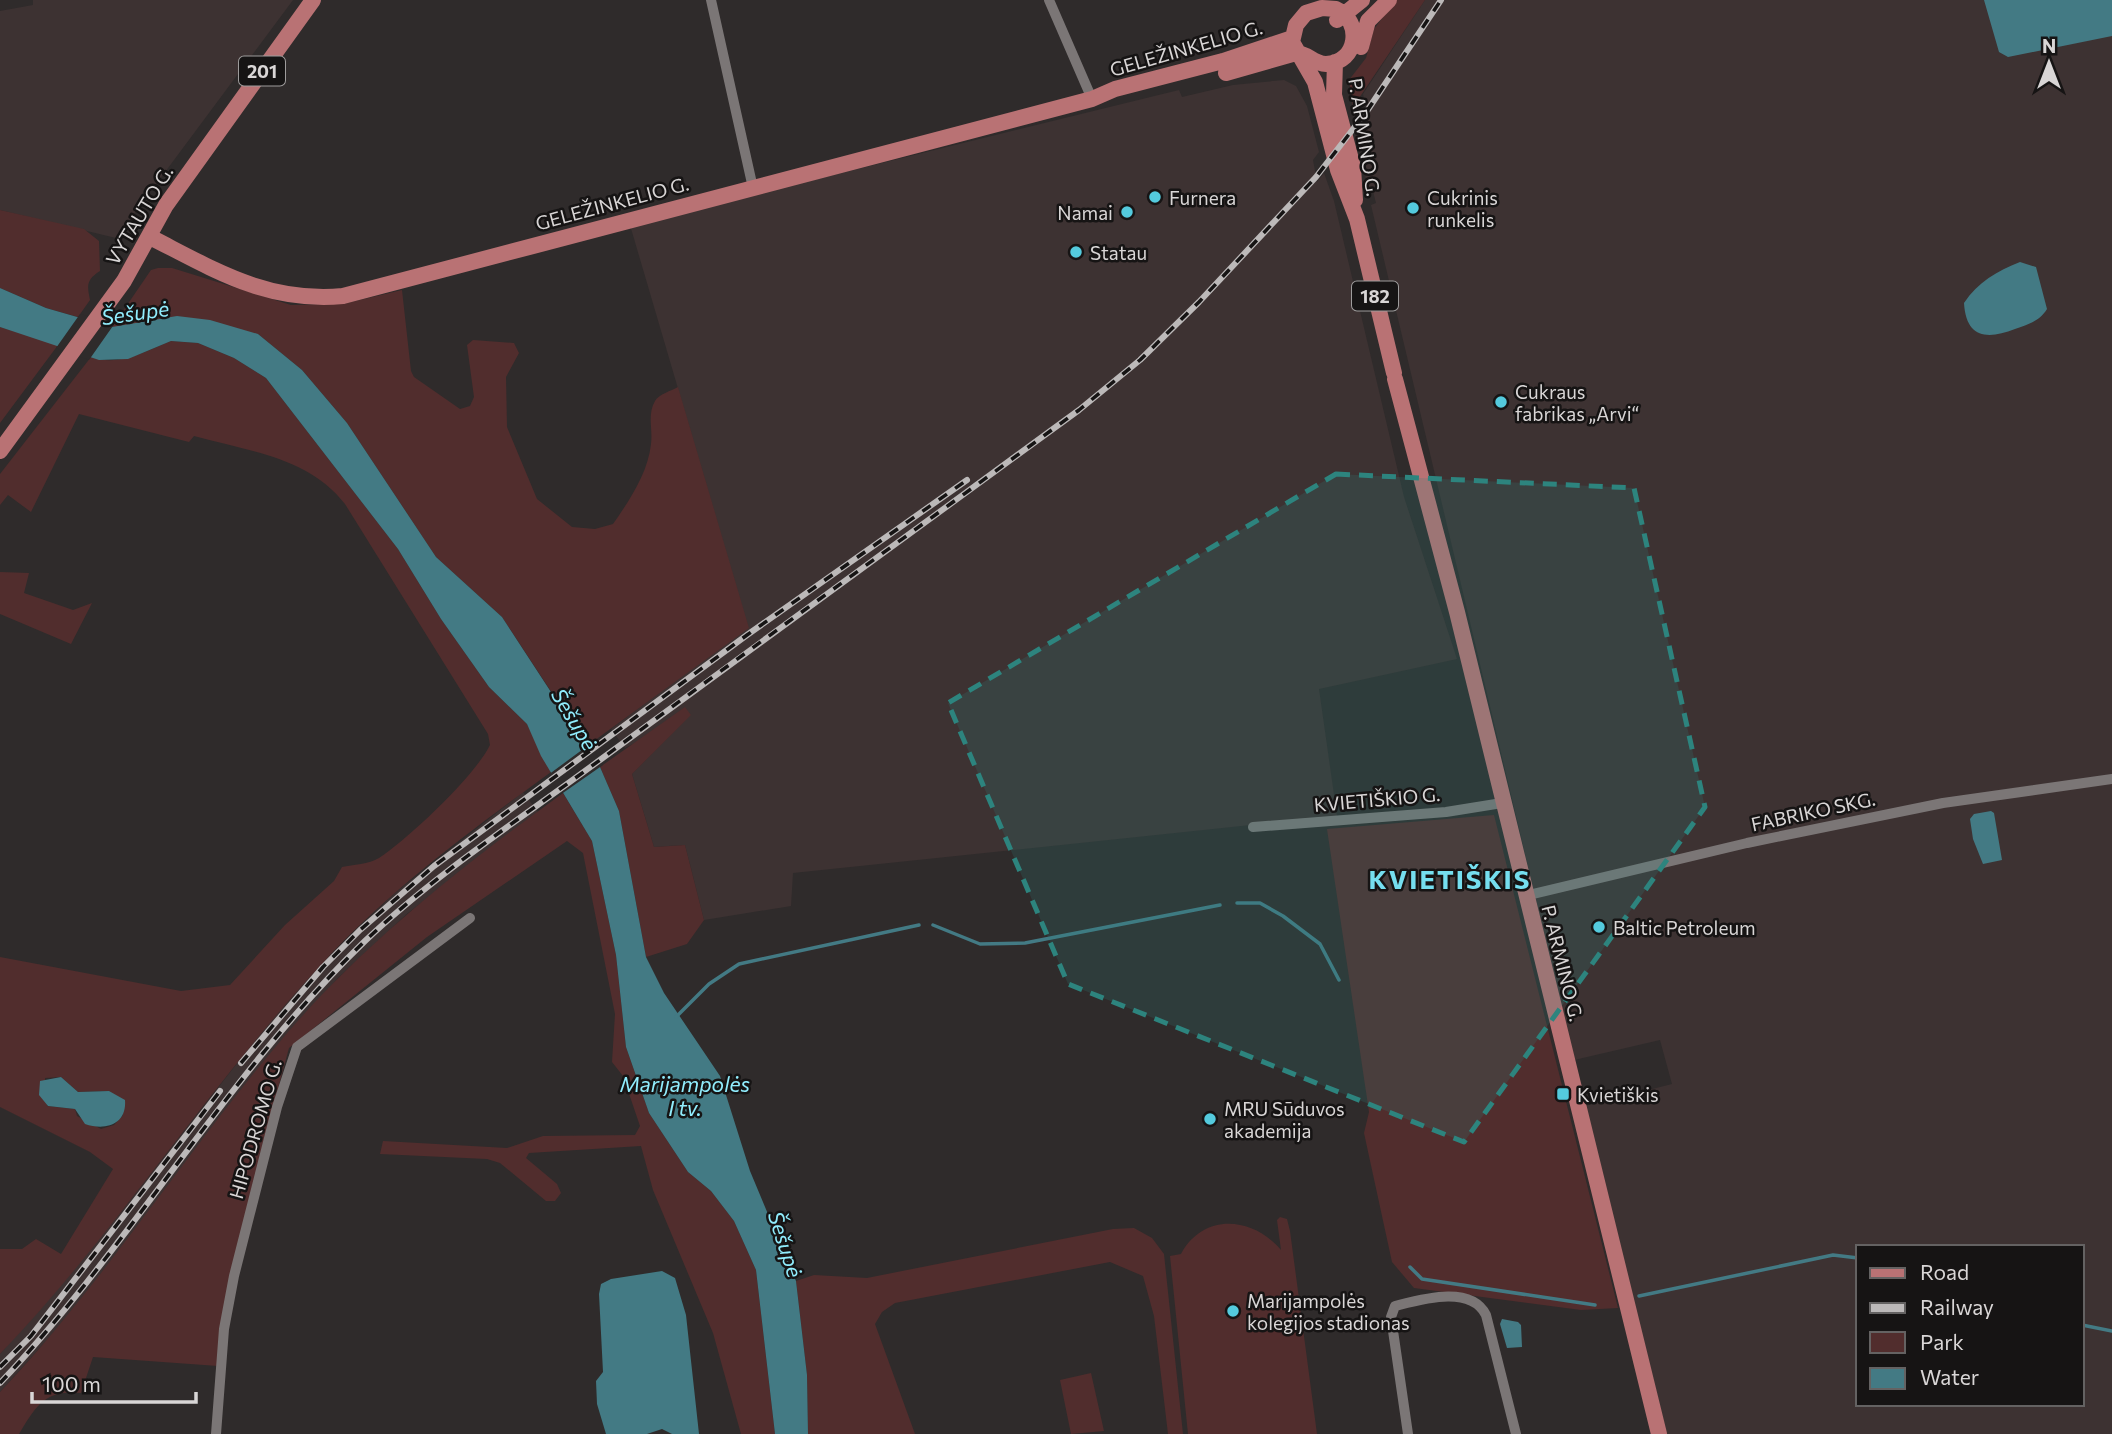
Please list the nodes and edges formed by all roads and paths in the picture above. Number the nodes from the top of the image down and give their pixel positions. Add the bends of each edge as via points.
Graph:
1 (313, 0) edge
2 (711, 0) edge
3 (1049, 0) edge
4 (1362, 0) edge
5 (1380, 0) edge
6 (1389, 0) edge
7 (1327, 11) edge
8 (1299, 52) junction
9 (1327, 63) junction
10 (1092, 99) junction
11 (1333, 115) junction
12 (753, 188) junction
13 (150, 237) junction
14 (0, 451) edge
15 (2112, 779) edge
16 (1503, 803) junction
17 (1253, 827) dead end
18 (1525, 896) junction
19 (470, 918) dead end
20 (215, 1434) edge
21 (1408, 1434) edge
22 (1516, 1434) edge
23 (1659, 1434) edge

1 - 13 main road, VYTAUTO G. / 201 via 166,205
2 - 12 street
3 - 10 street
4 - 7 main road
5 - 7 main road
6 - 11 main road via 1368,21 1360,51 1343,72
7 - 8 main road via 1301,37
7 - 9 main road via 1354,40 1350,51
8 - 9 main road
8 - 10 main road, GELEŽINKELIO G. via 1118,99
8 - 10 main road, GELEŽINKELIO G. via 1223,61
8 - 11 main road, P. ARMINO G.
9 - 11 main road, P. ARMINO G. / 182
10 - 12 main road, GELEŽINKELIO G.
11 - 16 main road, P. ARMINO G. / 182 via 1353,167 1357,219
12 - 13 main road, GELEŽINKELIO G. via 370,290 324,298 293,297 255,287
13 - 14 main road, VYTAUTO G. / 201 via 124,281
15 - 18 street, FABRIKO SKG. via 1930,805
16 - 17 street, KVIETIŠKIO G. via 1446,812
16 - 18 main road, P. ARMINO G. / 182
18 - 23 main road, P. ARMINO G. / 182
19 - 20 street, HIPODROMO G. via 297,1047 234,1276 224,1329
21 - 22 street via 1391,1317 1395,1306 1465,1296 1480,1304 1486,1315

